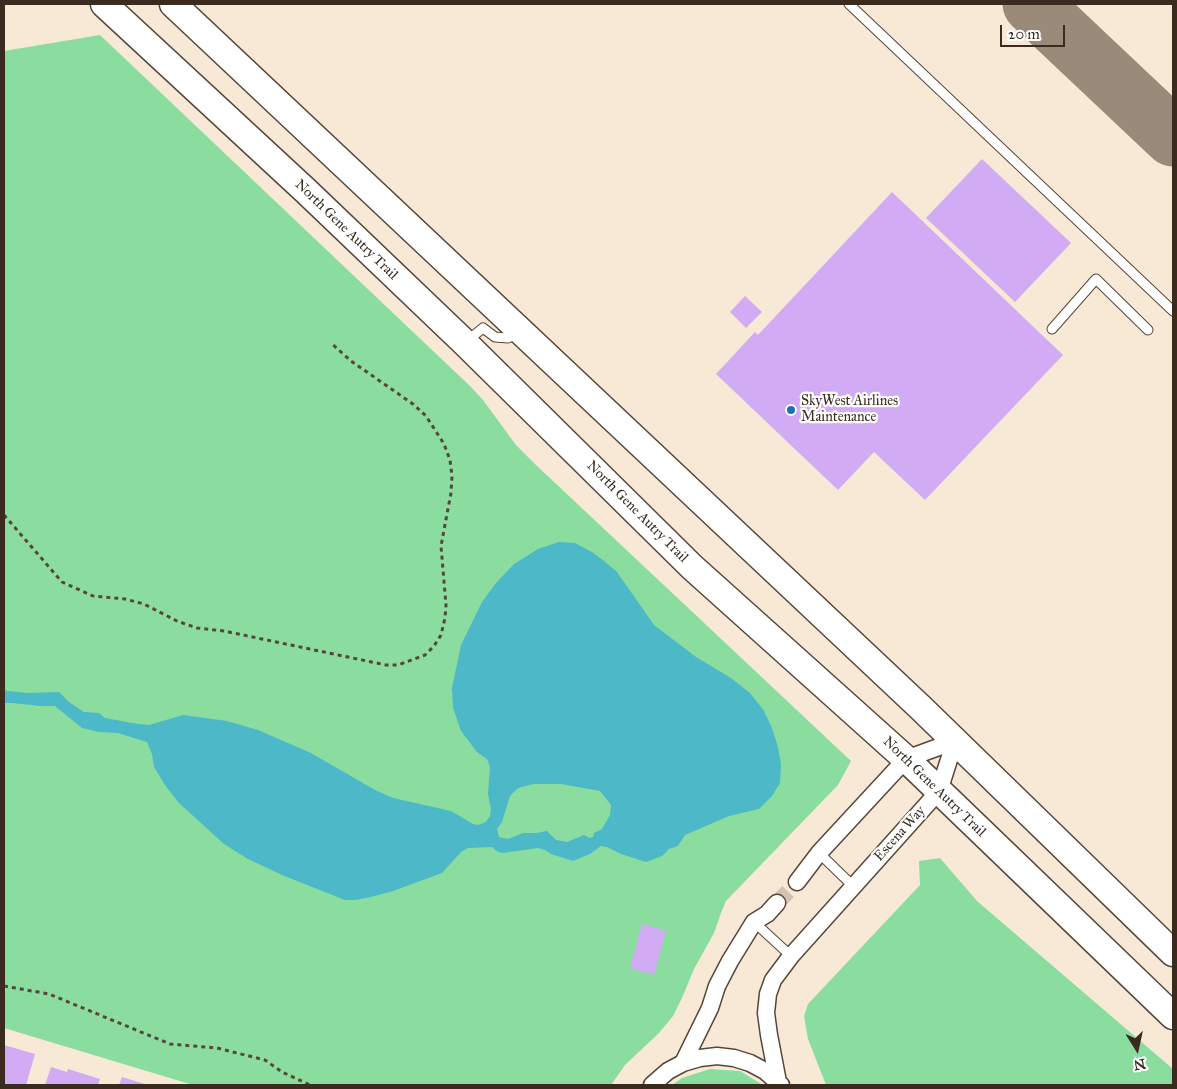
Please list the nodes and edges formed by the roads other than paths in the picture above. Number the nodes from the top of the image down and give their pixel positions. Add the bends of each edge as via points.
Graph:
1 (104, 4) edge
2 (173, 4) edge
3 (849, 4) edge
4 (1173, 311) edge
5 (1052, 329) dead end
6 (521, 330) junction
7 (1148, 330) dead end
8 (465, 343) junction
9 (955, 741) junction
10 (906, 760) junction
11 (939, 790) junction
12 (819, 852) junction
13 (797, 882) tunnel mouth
14 (853, 886) junction
15 (777, 903) tunnel mouth
16 (754, 922) junction
17 (1173, 952) edge
18 (791, 956) junction
19 (1173, 1016) edge
20 (683, 1063) junction
21 (779, 1084) edge
22 (652, 1085) edge

1 - 8 main road, North Gene Autry Trail
2 - 6 main road
3 - 4 lane
5 - 7 lane via 1096,279
6 - 8 lane via 508,338 495,337 483,328
6 - 9 main road
8 - 10 main road, North Gene Autry Trail via 692,567
9 - 10 street
9 - 11 street, Escena Way
9 - 17 main road
10 - 11 main road, North Gene Autry Trail
10 - 12 street
11 - 14 street, Escena Way
11 - 19 main road, North Gene Autry Trail
12 - 13 street
12 - 14 lane
14 - 18 street, Escena Way
15 - 16 street
16 - 18 lane
16 - 20 street via 717,986
18 - 21 street, Escena Way via 773,980 766,1013
20 - 21 street via 717,1056 734,1058 765,1071
20 - 22 street

